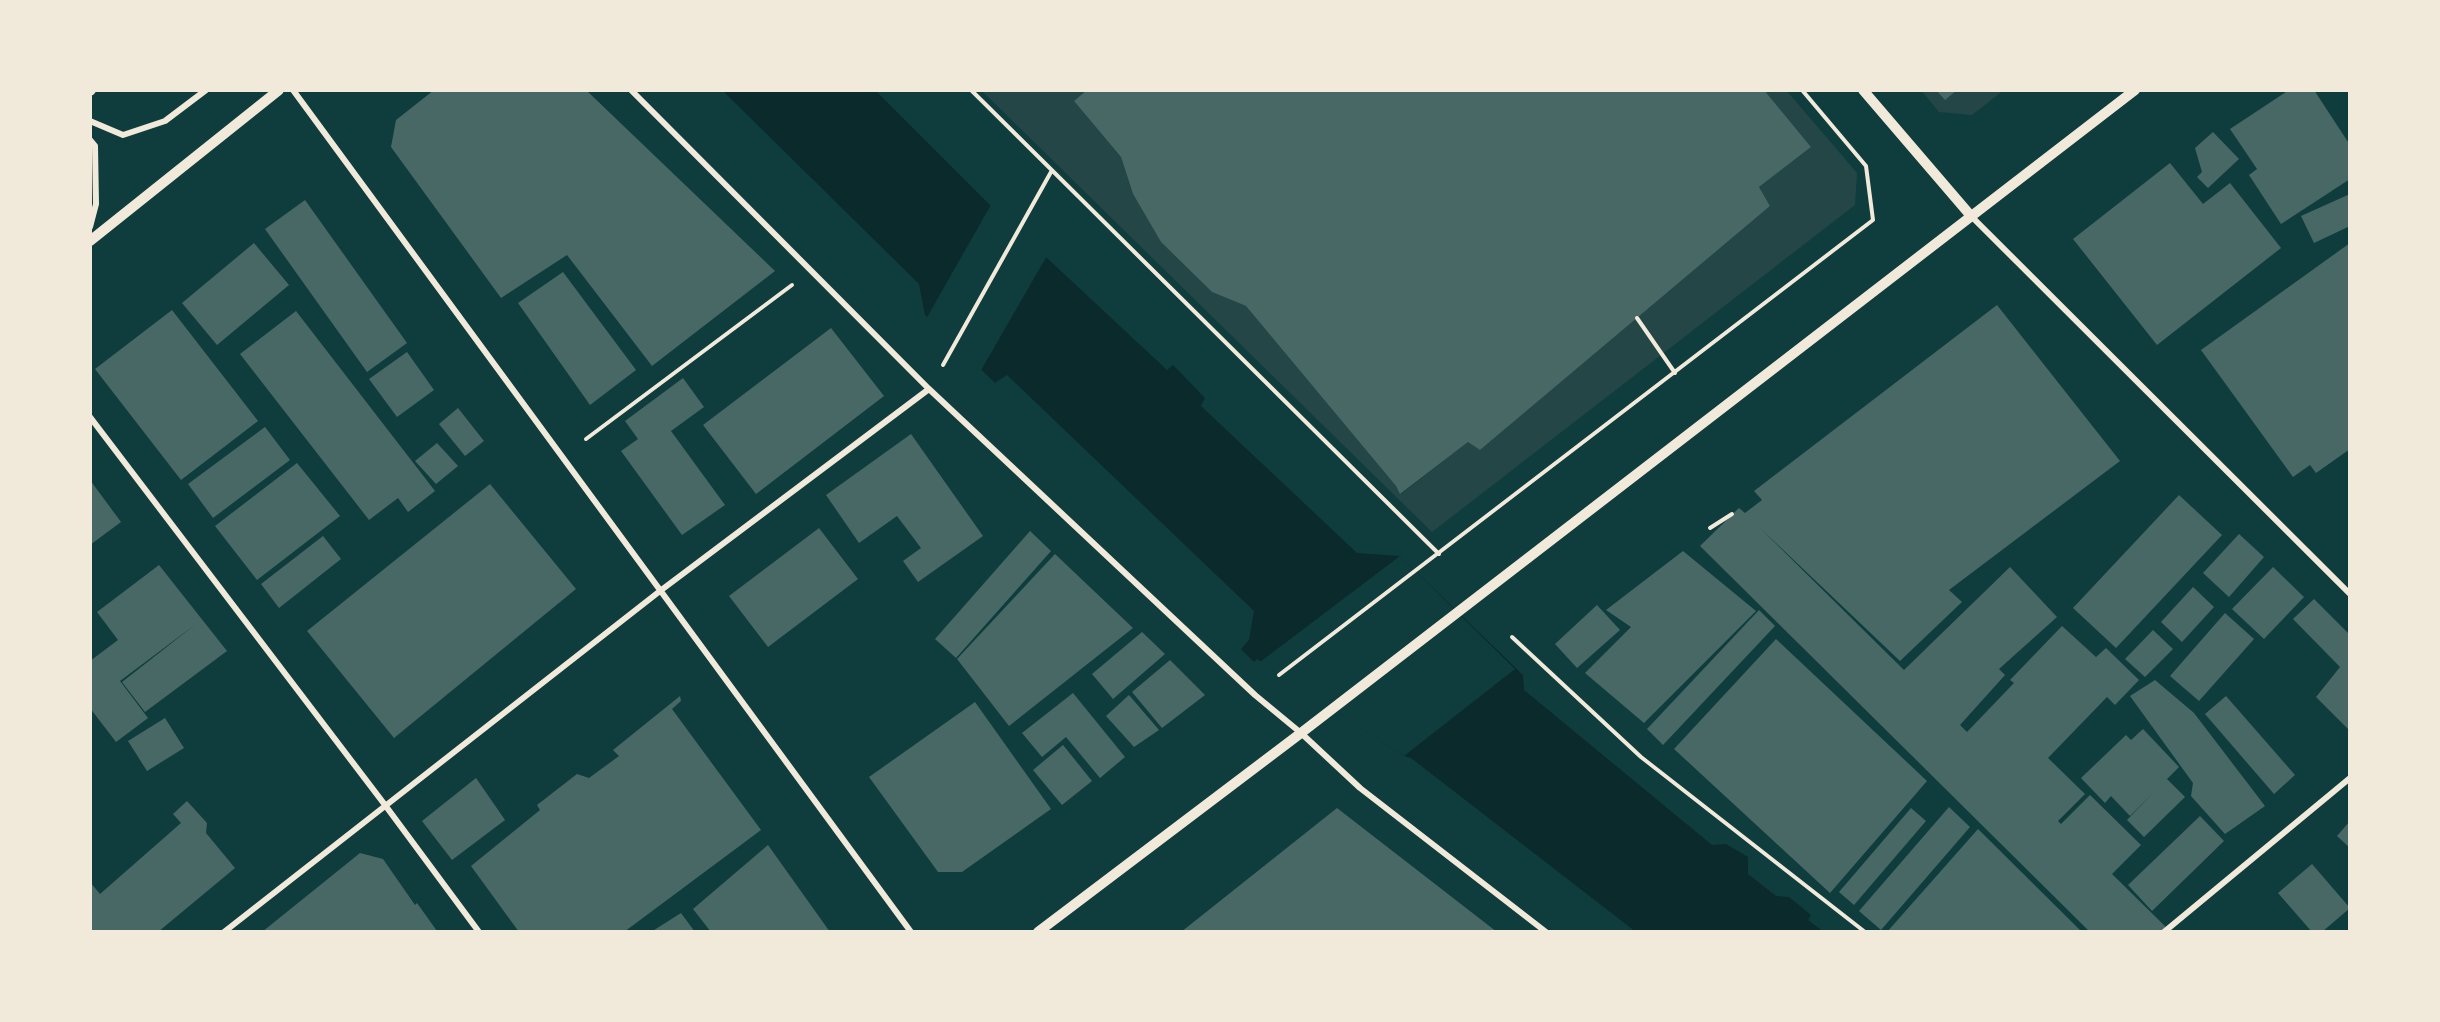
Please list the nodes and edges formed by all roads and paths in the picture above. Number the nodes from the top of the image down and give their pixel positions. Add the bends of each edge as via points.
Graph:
1 (206, 90) edge
2 (279, 90) edge
3 (293, 90) edge
4 (631, 90) edge
5 (970, 90) edge
6 (1802, 90) edge
7 (1863, 90) edge
8 (2136, 90) edge
9 (90, 121) edge
10 (90, 140) edge
11 (1051, 172) junction
12 (1971, 216) junction
13 (90, 227) edge
14 (90, 241) edge
15 (796, 282) dead end
16 (1637, 318) dead end
17 (943, 365) dead end
18 (1674, 373) junction
19 (929, 389) junction
20 (90, 417) edge
21 (586, 439) dead end
22 (1732, 514) dead end
23 (1710, 528) dead end
24 (1439, 554) junction
25 (660, 591) junction
26 (2350, 594) edge
27 (1512, 637) dead end
28 (1279, 675) dead end
29 (1301, 733) junction
30 (2350, 778) edge
31 (385, 805) junction
32 (224, 932) edge
33 (479, 932) edge
34 (911, 932) edge
35 (1038, 932) edge
36 (1546, 932) edge
37 (1865, 932) edge
38 (2164, 932) edge

1 - 9 street via 165,121 123,135
2 - 14 street
3 - 25 street
4 - 19 street
5 - 11 path
6 - 18 path via 1866,166 1873,220
7 - 12 street
8 - 12 street
10 - 13 street via 95,146 96,204
11 - 17 path
11 - 24 path
12 - 26 street
12 - 29 street
15 - 21 path
16 - 18 path
18 - 24 path
19 - 25 street
19 - 29 street via 1254,695
20 - 31 street
22 - 23 path
24 - 28 path
25 - 31 street
25 - 34 street
27 - 37 path via 1641,757
29 - 35 street
29 - 36 street via 1360,788
30 - 38 street
31 - 32 street
31 - 33 street

